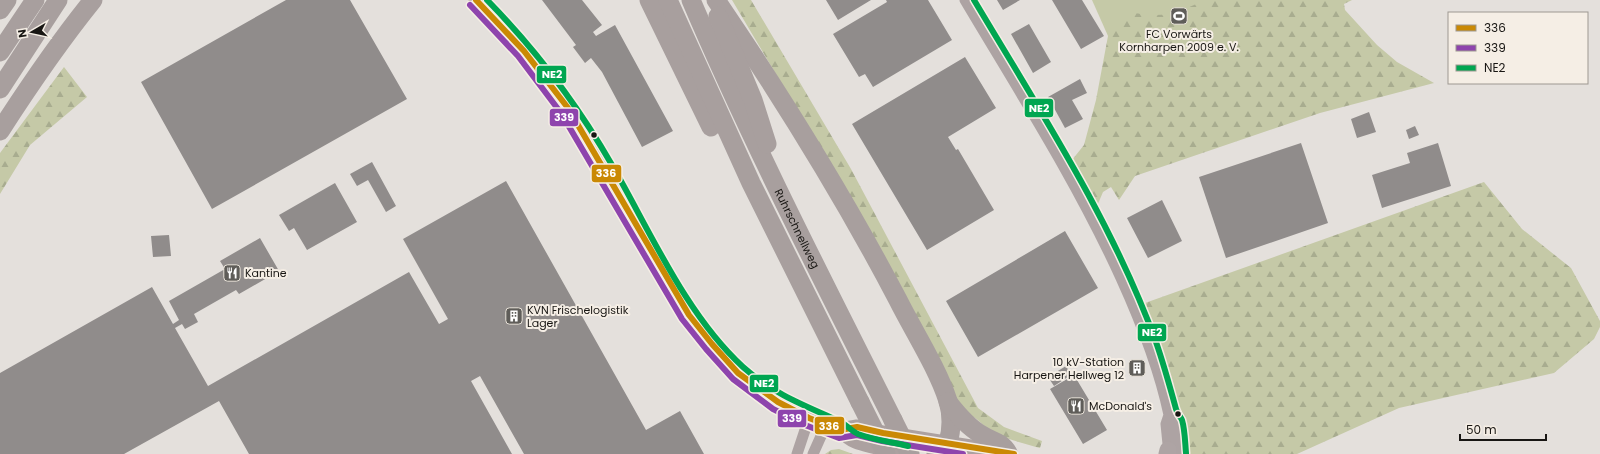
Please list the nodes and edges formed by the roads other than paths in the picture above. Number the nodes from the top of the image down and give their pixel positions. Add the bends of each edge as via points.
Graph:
1 (7, 0) edge
2 (35, 0) edge
3 (58, 0) edge
4 (86, 0) edge
5 (93, 0) edge
6 (476, 0) edge
7 (649, 0) edge
8 (668, 0) edge
9 (691, 0) edge
10 (711, 0) edge
11 (716, 0) edge
12 (965, 0) edge
13 (0, 10) edge
14 (68, 30) junction
15 (0, 52) edge
16 (0, 89) edge
17 (0, 131) edge
18 (751, 183) junction
19 (797, 230) junction
20 (948, 402) junction
21 (809, 418) junction
22 (833, 427) junction
23 (941, 448) edge
24 (1011, 453) edge
25 (1171, 453) edge
26 (797, 454) edge
27 (813, 454) edge
28 (886, 454) edge
29 (906, 454) edge
30 (910, 454) edge

1 - 13 highway
2 - 15 highway
3 - 16 highway
4 - 14 highway
5 - 14 highway
6 - 21 main road via 524,51 572,115 694,321 724,358 752,384 778,402
7 - 18 highway via 711,126
8 - 18 highway, Ruhrschnellweg
9 - 19 highway, Ruhrschnellweg
10 - 19 highway via 753,100 782,192
11 - 20 highway via 770,79 831,181 886,278 940,381
12 - 25 street via 1051,144 1099,232 1130,299 1147,338 1161,382 1169,415 1166,424
14 - 17 highway
18 - 28 highway, Ruhrschnellweg, bridge
19 - 30 highway, Ruhrschnellweg, bridge
20 - 23 highway via 951,428
20 - 24 highway via 966,424 983,436 1004,445
21 - 22 main road
21 - 26 street
22 - 23 main road via 857,427 883,432
22 - 27 street
22 - 29 main road via 858,442
23 - 24 main road

